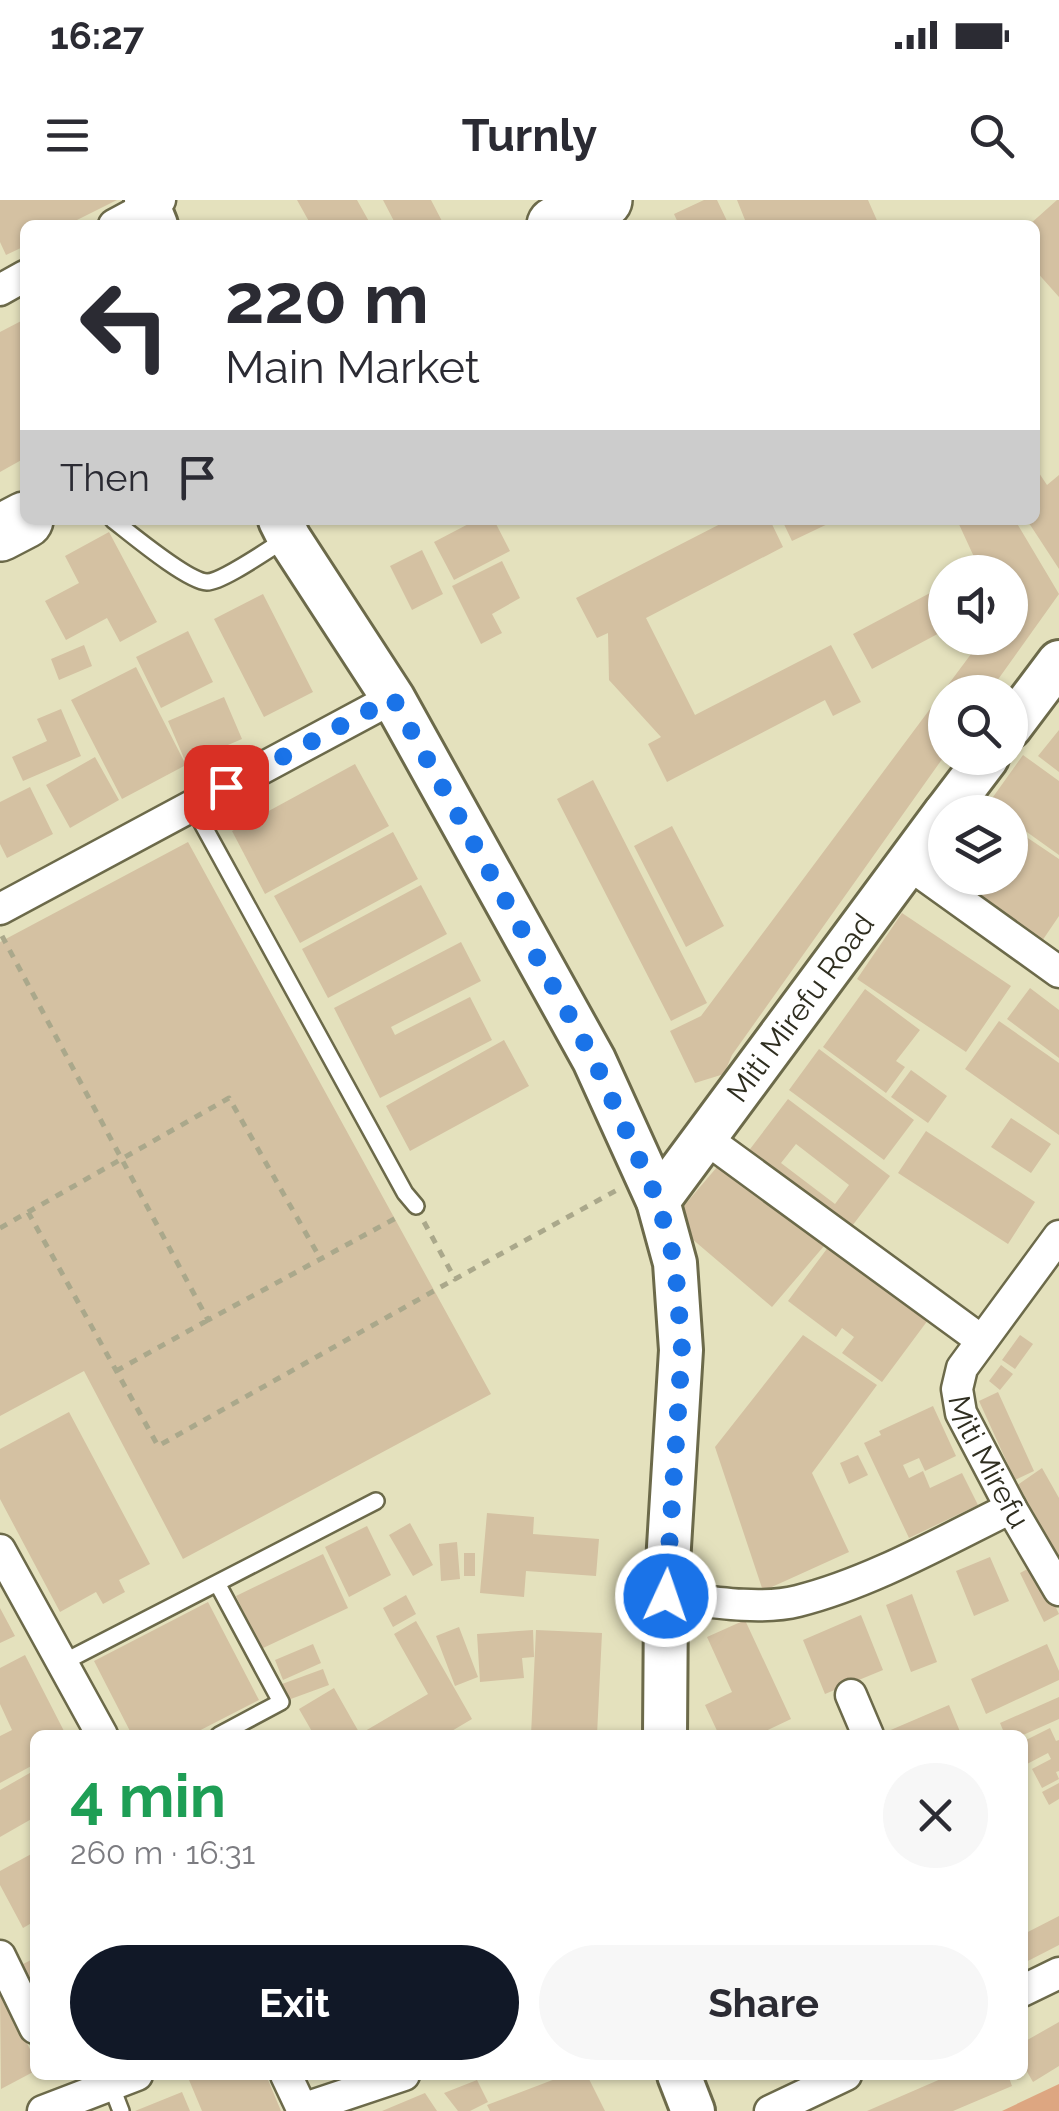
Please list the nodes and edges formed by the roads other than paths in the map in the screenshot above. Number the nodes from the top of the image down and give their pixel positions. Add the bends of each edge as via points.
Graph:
1 (604, 200) edge
2 (565, 220) edge
3 (120, 525) edge
4 (291, 526) edge
5 (1059, 662) edge
6 (393, 698) junction
7 (1028, 703) edge
8 (974, 775) edge
9 (959, 795) edge
10 (192, 805) junction
11 (928, 835) edge
12 (907, 863) junction
13 (0, 909) edge
14 (1059, 972) edge
15 (705, 1138) junction
16 (652, 1188) junction
17 (416, 1206) road end
18 (1059, 1236) edge
19 (982, 1340) junction
20 (376, 1501) dead end
21 (1010, 1508) junction
22 (0, 1550) edge
23 (217, 1582) junction
24 (1059, 1590) edge
25 (666, 1596) junction
26 (62, 1663) junction
27 (850, 1695) dead end
28 (99, 1730) edge
29 (228, 1730) edge
30 (665, 1730) edge
31 (866, 1730) edge
32 (0, 1956) edge
33 (1059, 1973) edge
34 (1028, 1987) edge
35 (30, 2018) edge
36 (288, 2080) edge
37 (390, 2080) edge
38 (681, 2080) edge
39 (835, 2080) edge
40 (123, 2090) edge
41 (57, 2096) edge
42 (303, 2110) edge
43 (693, 2111) edge
44 (770, 2111) edge

1 - 2 highway
3 - 4 lane via 206,582 223,577
4 - 6 main road
5 - 7 main road
6 - 10 street
6 - 16 main road via 594,1060
8 - 9 main road, Miti Mirefu Road
10 - 13 street
10 - 17 lane
11 - 12 main road, Miti Mirefu Road
12 - 14 street
12 - 15 main road, Miti Mirefu Road
15 - 16 main road, Miti Mirefu Road
15 - 19 street
16 - 25 main road via 675,1263 682,1350
18 - 19 street, Miti Mirefu
19 - 21 street, Miti Mirefu via 962,1368 961,1413
20 - 23 lane
21 - 24 street, Miti Mirefu
21 - 25 street via 894,1565 795,1602
22 - 26 street
23 - 26 lane
23 - 29 lane via 280,1702
25 - 30 main road
26 - 28 street
27 - 31 street
32 - 35 street
33 - 34 street
36 - 42 street
37 - 42 street
38 - 43 main road
39 - 44 street
40 - 41 street

